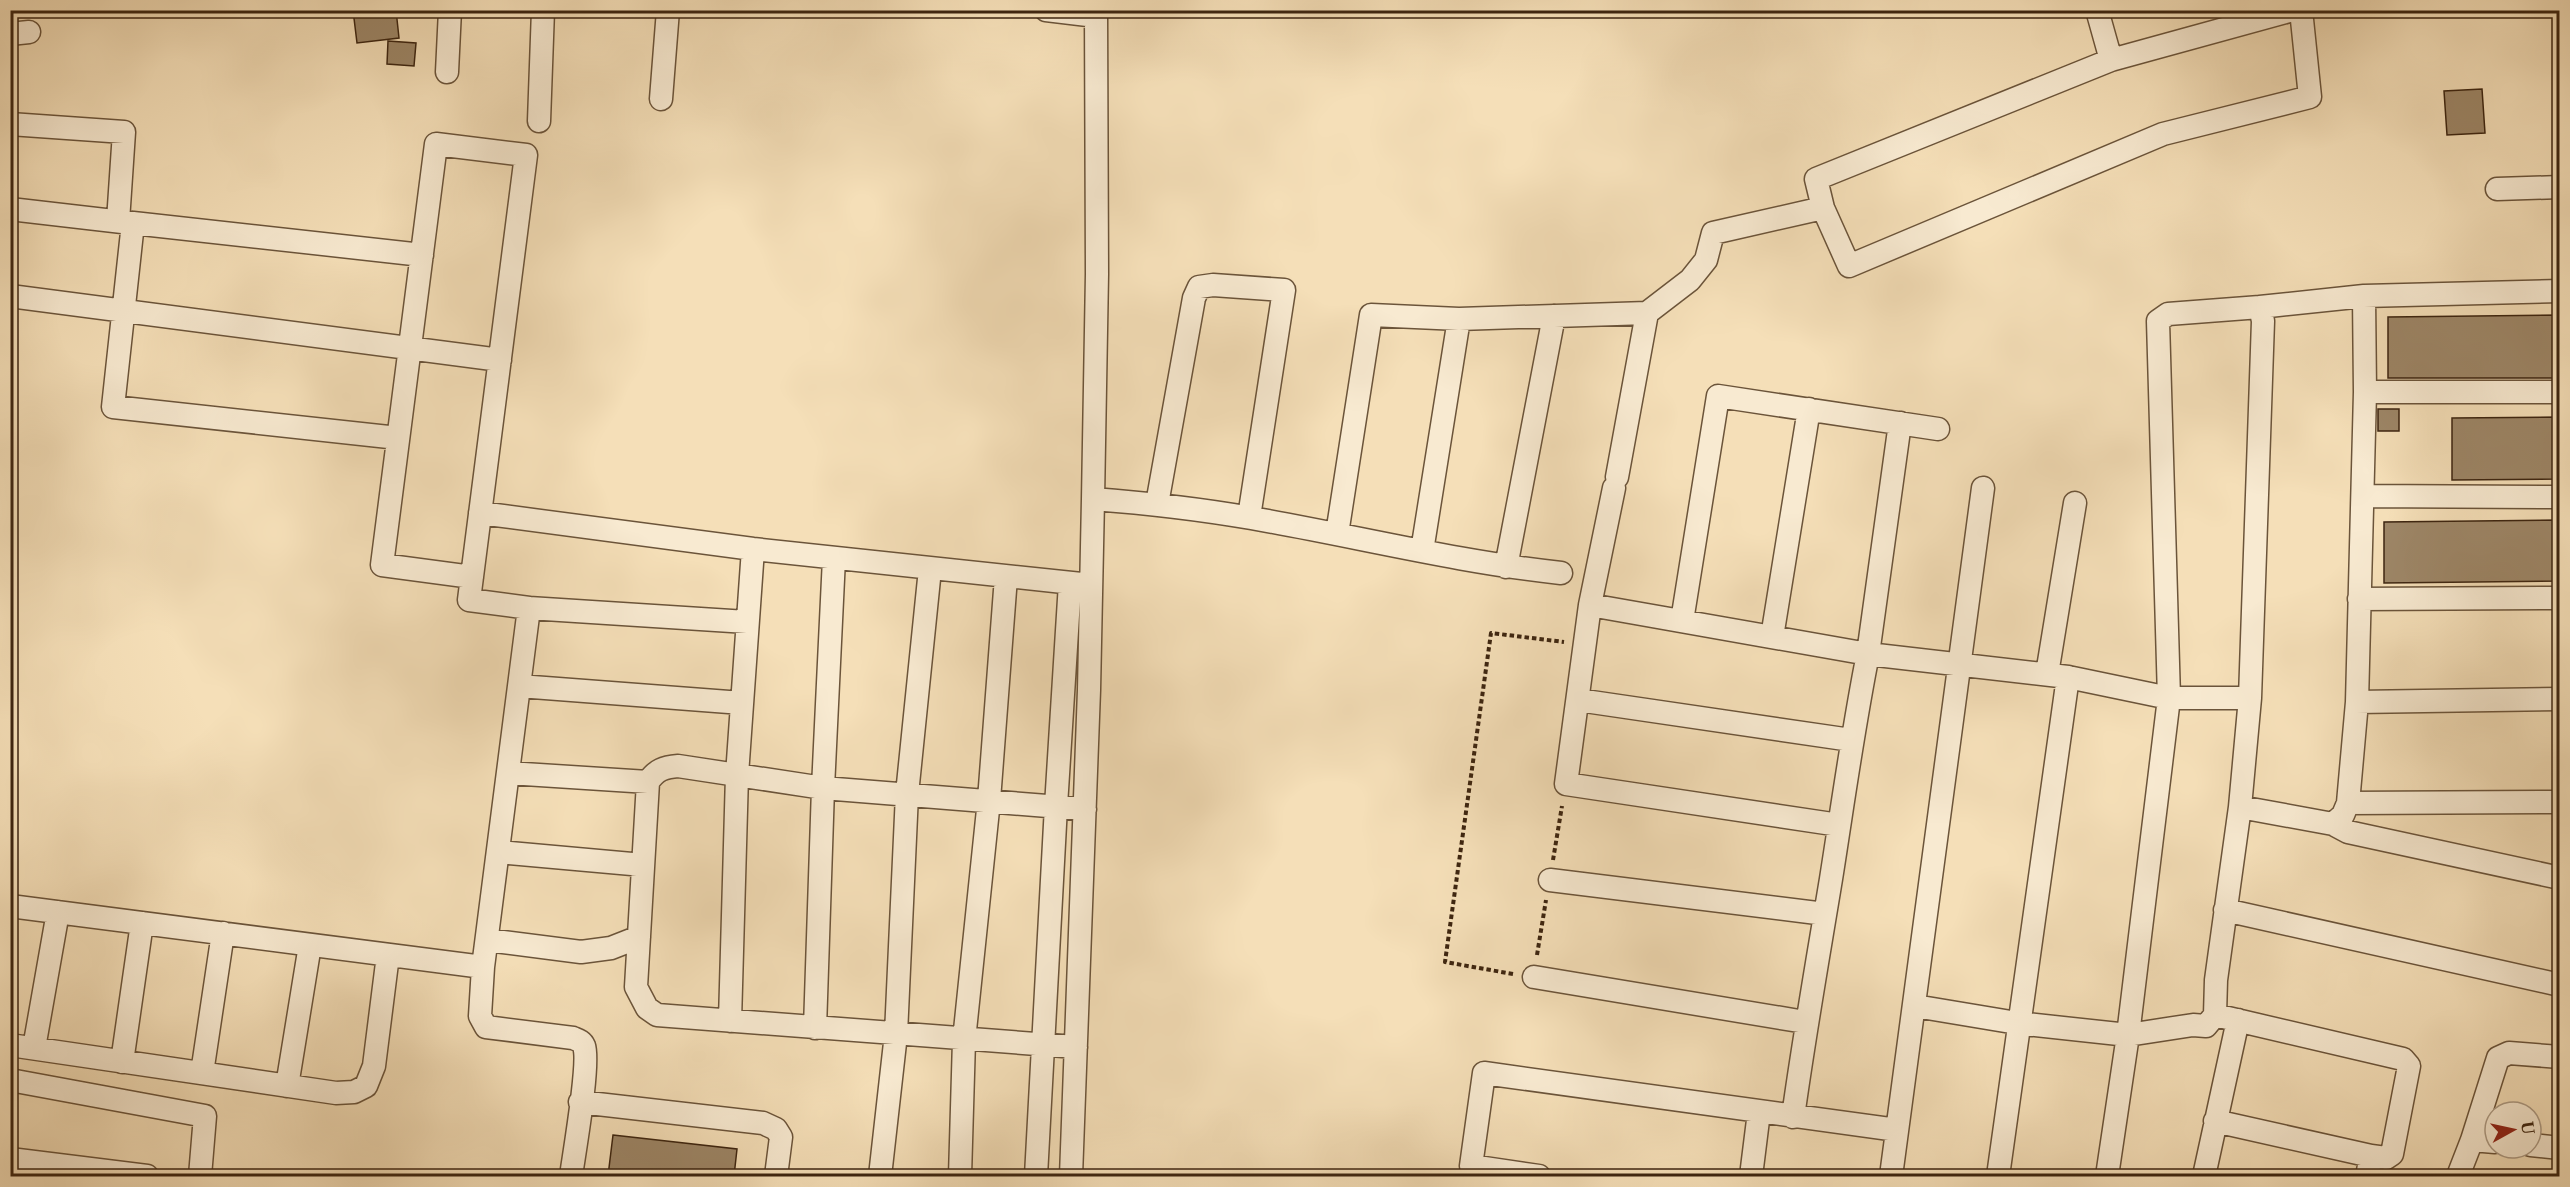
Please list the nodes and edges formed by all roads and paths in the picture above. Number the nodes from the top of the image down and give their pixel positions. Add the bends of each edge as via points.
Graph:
1 (450, 10) edge
2 (543, 10) edge
3 (668, 10) edge
4 (1046, 10) edge
5 (2097, 10) edge
6 (2293, 10) edge
7 (2301, 10) edge
8 (1096, 13) edge
9 (2111, 60) junction
10 (447, 72) dead end
11 (661, 99) dead end
12 (539, 121) dead end
13 (10, 124) edge
14 (2559, 187) edge
15 (2497, 189) dead end
16 (1823, 208) junction
17 (10, 209) edge
18 (125, 222) junction
19 (422, 255) junction
20 (2559, 291) edge
21 (2364, 296) junction
22 (10, 297) edge
23 (2260, 307) junction
24 (123, 311) junction
25 (1647, 313) junction
26 (1554, 316) junction
27 (1459, 319) junction
28 (410, 348) junction
29 (500, 360) junction
30 (2365, 392) junction
31 (2559, 392) edge
32 (1809, 409) junction
33 (1900, 423) junction
34 (1938, 429) dead end
35 (398, 438) junction
36 (1983, 488) dead end
37 (2363, 496) junction
38 (2559, 497) edge
39 (1093, 499) junction
40 (2075, 503) dead end
41 (1157, 504) junction
42 (480, 513) junction
43 (1249, 517) junction
44 (1337, 534) junction
45 (753, 549) junction
46 (1422, 551) junction
47 (834, 558) junction
48 (1506, 567) junction
49 (930, 569) junction
50 (1561, 573) dead end
51 (472, 577) junction
52 (1006, 577) junction
53 (1081, 584) junction
54 (2559, 598) edge
55 (2359, 599) junction
56 (1590, 605) junction
57 (529, 608) junction
58 (1682, 621) junction
59 (747, 622) junction
60 (1772, 638) junction
61 (1585, 644) junction
62 (1868, 654) junction
63 (1959, 664) junction
64 (2057, 676) junction
65 (519, 686) junction
66 (2169, 698) junction
67 (2250, 698) junction
68 (2559, 699) edge
69 (1578, 700) junction
70 (2357, 702) junction
71 (742, 703) junction
72 (1851, 740) junction
73 (508, 773) junction
74 (737, 775) junction
75 (648, 782) junction
76 (1566, 784) junction
77 (823, 788) junction
78 (907, 794) junction
79 (989, 800) junction
80 (2559, 802) edge
81 (2348, 803) junction
82 (1056, 806) junction
83 (2241, 807) junction
84 (1085, 808) junction
85 (2333, 824) junction
86 (1839, 825) junction
87 (498, 852) junction
88 (643, 865) junction
89 (2559, 878) edge
90 (1550, 880) junction
91 (10, 906) edge
92 (2226, 910) junction
93 (58, 912) junction
94 (1825, 914) junction
95 (142, 923) junction
96 (223, 933) junction
97 (639, 937) junction
98 (487, 940) junction
99 (310, 945) junction
100 (388, 955) junction
101 (483, 967) junction
102 (1534, 977) junction
103 (2559, 984) edge
104 (1915, 1006) junction
105 (2215, 1015) junction
106 (2238, 1020) junction
107 (730, 1021) junction
108 (1805, 1022) junction
109 (2018, 1023) junction
110 (815, 1028) junction
111 (896, 1034) junction
112 (2128, 1035) junction
113 (964, 1040) junction
114 (10, 1045) edge
115 (1043, 1045) junction
116 (1076, 1047) junction
117 (34, 1048) junction
118 (2559, 1057) edge
119 (122, 1062) junction
120 (202, 1073) junction
121 (10, 1080) edge
122 (286, 1086) junction
123 (580, 1102) junction
124 (1759, 1112) junction
125 (1793, 1117) junction
126 (2215, 1121) junction
127 (1897, 1130) junction
128 (2472, 1140) junction
129 (2483, 1141) edge
130 (2543, 1146) edge
131 (2559, 1148) edge
132 (10, 1159) edge
133 (2369, 1166) edge
134 (147, 1176) edge
135 (200, 1176) edge
136 (571, 1176) edge
137 (776, 1176) edge
138 (880, 1176) edge
139 (960, 1176) edge
140 (1036, 1176) edge
141 (1071, 1176) edge
142 (1539, 1176) edge
143 (1751, 1176) edge
144 (1891, 1176) edge
145 (1998, 1176) edge
146 (2107, 1176) edge
147 (2204, 1176) edge
148 (2458, 1176) edge

1 - 10 street
2 - 12 street
3 - 11 street
4 - 8 street
5 - 9 street
6 - 9 street
7 - 16 street via 2310,97 2163,134 1849,266
8 - 39 street
9 - 16 street via 1816,178
13 - 18 street via 124,132
14 - 15 street
16 - 25 street via 1713,233 1706,260 1690,280
17 - 18 street
18 - 19 street
18 - 24 street
19 - 28 street
19 - 29 street via 436,144 526,155
20 - 21 street
21 - 23 street
21 - 30 street
22 - 24 street
23 - 66 street via 2168,314 2158,321
23 - 67 street
24 - 28 street
24 - 35 street via 113,407
25 - 26 street
25 - 56 street
26 - 27 street
26 - 48 street
27 - 44 street via 1371,315
27 - 46 street
28 - 29 street
28 - 35 street
29 - 42 street
30 - 31 street
30 - 37 street
32 - 33 street
32 - 58 street via 1718,396
32 - 60 street
33 - 34 street
33 - 62 street
35 - 51 street via 382,565
36 - 63 street
37 - 38 street
37 - 55 street
39 - 41 street
39 - 53 street
40 - 64 street
41 - 43 street
41 - 43 street via 1199,287 1284,290
42 - 45 street
42 - 51 street
43 - 44 street
44 - 46 street
45 - 47 street
45 - 59 street
46 - 48 street
47 - 49 street
47 - 77 street
48 - 50 street
49 - 52 street
49 - 78 street
51 - 57 street via 469,600
52 - 53 street
52 - 79 street
53 - 82 street
53 - 84 street
54 - 55 street
55 - 70 street
56 - 58 street
56 - 61 street
57 - 59 street
57 - 65 street
58 - 60 street
59 - 71 street
60 - 62 street
61 - 69 street
61 - 102 path via 1491,633 1445,962
62 - 63 street
62 - 72 street
63 - 64 street
63 - 104 street
64 - 66 street
64 - 109 street
65 - 71 street
65 - 73 street
66 - 67 street
66 - 112 street
67 - 83 street
68 - 70 street
69 - 72 street
69 - 76 street
70 - 81 street
71 - 74 street
72 - 86 street
73 - 75 street
73 - 87 street
74 - 75 street via 678,766 654,773
74 - 77 street
74 - 107 street
75 - 88 street
76 - 86 street
76 - 90 path
77 - 78 street
77 - 110 street
78 - 79 street
78 - 111 street
79 - 82 street
79 - 113 street
80 - 81 street
81 - 85 street
82 - 84 street
82 - 115 street
83 - 85 street
83 - 92 street
84 - 116 street
85 - 89 street via 2348,832
86 - 94 street
87 - 88 street
87 - 98 street
88 - 97 street
90 - 94 street
90 - 102 path
91 - 93 street
92 - 103 street
92 - 105 street
93 - 95 street
93 - 117 street
94 - 108 street
95 - 96 street
95 - 119 street
96 - 99 street
96 - 120 street
97 - 98 street via 611,948 581,952
97 - 107 street via 636,987 647,1008 657,1015
98 - 101 street
99 - 100 street
99 - 122 street
100 - 101 street
100 - 122 street via 374,1066 366,1086 354,1092 336,1093
101 - 123 street via 480,1016 486,1027 573,1038 582,1043 585,1058
102 - 108 street
104 - 109 street
104 - 127 street
105 - 106 street
105 - 112 street via 2206,1026
106 - 126 street
106 - 133 street via 2403,1059 2409,1066 2392,1154
107 - 110 street
108 - 125 street
109 - 112 street
109 - 145 street
110 - 111 street
111 - 113 street
111 - 138 street
112 - 146 street
113 - 115 street
113 - 139 street
114 - 117 street
115 - 116 street
115 - 140 street
116 - 141 street
117 - 119 street
118 - 128 street via 2509,1053 2498,1058
119 - 120 street
120 - 122 street
121 - 135 street via 205,1116
123 - 136 street
123 - 137 street via 763,1123 776,1129 781,1137
124 - 125 street
124 - 142 street via 1484,1073 1471,1166
124 - 143 street
125 - 127 street
126 - 133 street
126 - 147 street
127 - 144 street
128 - 129 street
128 - 148 street
130 - 131 street
132 - 134 street

